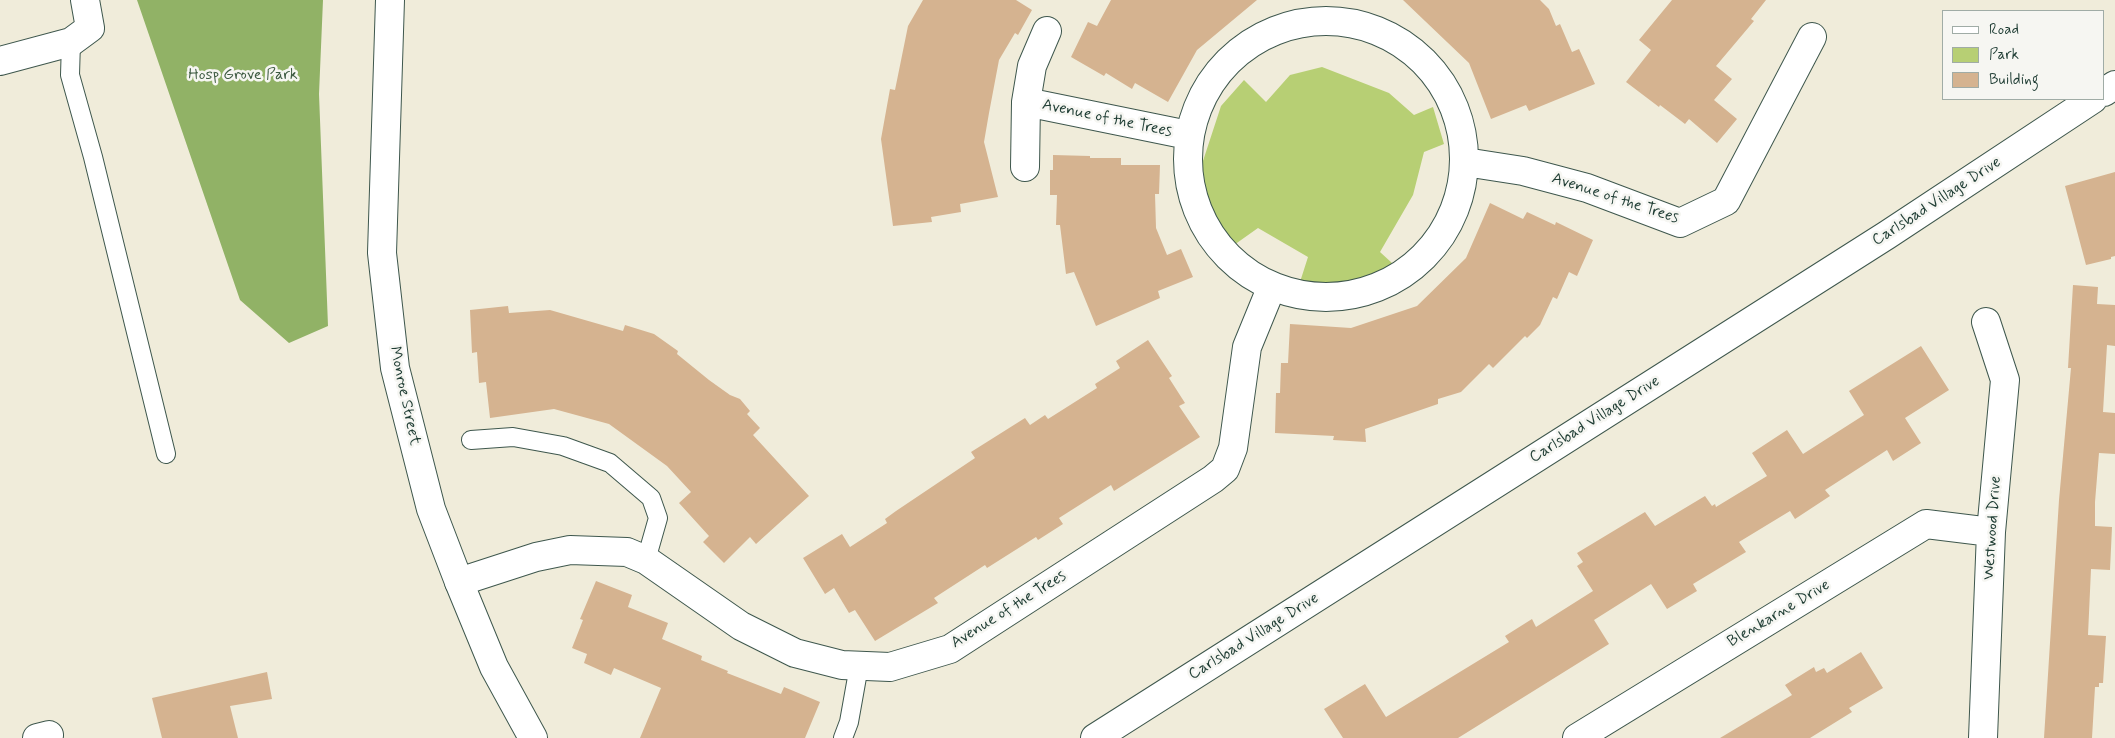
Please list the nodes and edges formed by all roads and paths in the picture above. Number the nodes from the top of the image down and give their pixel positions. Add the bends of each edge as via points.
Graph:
1 (86, 0) edge
2 (390, 0) edge
3 (1047, 30) dead end
4 (80, 35) junction
5 (1812, 37) dead end
6 (0, 61) edge
7 (2091, 100) edge
8 (1026, 102) junction
9 (1188, 135) junction
10 (1465, 162) junction
11 (1025, 167) dead end
12 (1272, 286) junction
13 (1986, 322) dead end
14 (471, 440) dead end
15 (166, 454) dead end
16 (1991, 532) junction
17 (646, 560) junction
18 (459, 582) junction
19 (858, 666) junction
20 (533, 738) edge
21 (843, 738) edge
22 (1095, 738) edge
23 (1577, 738) edge
24 (1983, 738) edge

1 - 4 street
2 - 18 street, Monroe Street via 382,253 394,358 431,509
3 - 8 street, Avenue of the Trees via 1032,66
4 - 6 street
4 - 15 lane via 70,74
5 - 10 street, Avenue of the Trees via 1726,201 1680,224 1587,188 1523,171
7 - 22 street, Carlsbad Village Drive via 1878,240
8 - 9 street, Avenue of the Trees
8 - 11 street, Avenue of the Trees
9 - 10 street, Avenue of the Trees via 1195,110 1210,82 1227,61 1246,46 1291,24 1345,22 1396,40 1425,62 1449,96 1461,127
9 - 12 street, Avenue of the Trees via 1186,158 1190,190 1202,222 1218,246 1244,271
10 - 12 street, Avenue of the Trees via 1461,192 1442,236 1427,255 1401,276 1373,290 1338,297 1307,296
12 - 19 street, Avenue of the Trees via 1247,347 1233,448 1225,469 950,649 890,667
13 - 16 street, Westwood Drive via 2005,380
14 - 17 lane via 513,437 563,446 610,463 650,498 658,518
16 - 23 street, Blenkarne Drive via 1926,524
16 - 24 street, Westwood Drive
17 - 18 street, Avenue of the Trees via 627,552 570,550 536,557
17 - 19 street, Avenue of the Trees via 741,626 795,653
18 - 20 street, Monroe Street via 494,667
19 - 21 lane via 849,722

